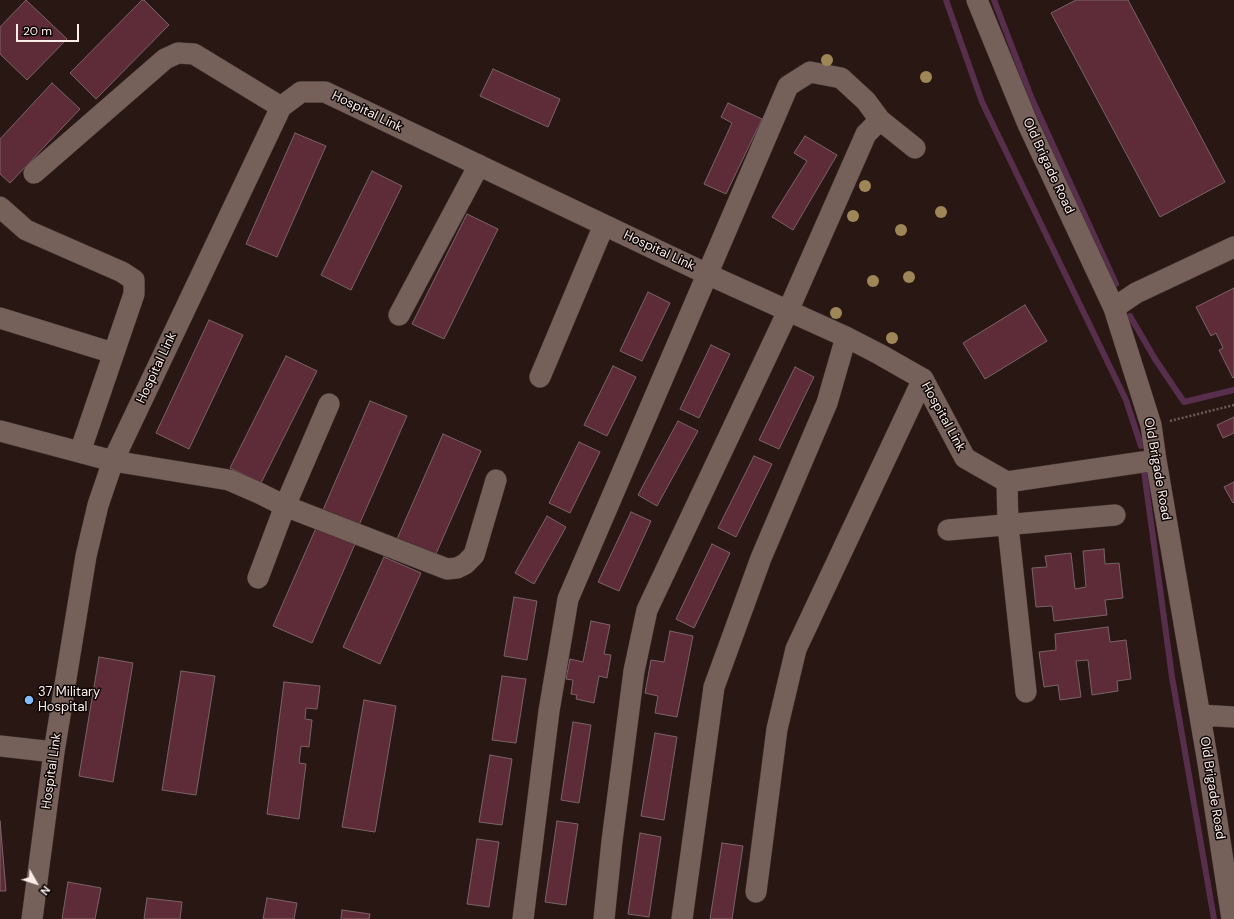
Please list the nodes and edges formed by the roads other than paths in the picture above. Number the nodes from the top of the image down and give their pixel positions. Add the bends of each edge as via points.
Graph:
1 (976, 0) edge
2 (280, 107) junction
3 (880, 120) junction
4 (915, 148) dead end
5 (478, 165) junction
6 (34, 173) dead end
7 (0, 207) edge
8 (604, 225) junction
9 (1234, 247) edge
10 (707, 274) junction
11 (1114, 308) junction
12 (788, 311) junction
13 (399, 315) dead end
14 (0, 318) edge
15 (846, 337) junction
16 (113, 353) junction
17 (540, 377) dead end
18 (922, 379) junction
19 (329, 404) dead end
20 (0, 431) edge
21 (80, 452) junction
22 (1156, 460) junction
23 (113, 461) junction
24 (496, 480) dead end
25 (1007, 482) junction
26 (286, 506) junction
27 (1115, 515) dead end
28 (1008, 526) junction
29 (948, 530) dead end
30 (258, 578) dead end
31 (1026, 692) dead end
32 (1200, 715) junction
33 (1234, 717) edge
34 (0, 746) edge
35 (54, 752) junction
36 (756, 892) dead end
37 (32, 919) edge
38 (523, 919) edge
39 (604, 919) edge
40 (682, 919) edge
41 (1232, 919) edge

1 - 11 street, Old Brigade Road via 1027,122
2 - 5 street, Hospital Link via 301,92 325,92
2 - 6 street via 194,54 178,53 165,59
2 - 23 street, Hospital Link
3 - 4 street
3 - 10 street via 866,101 841,78 810,72 788,86
3 - 12 street via 866,134
5 - 8 street, Hospital Link
5 - 13 street
7 - 16 street via 26,230 122,272 134,280 134,294
8 - 10 street, Hospital Link
8 - 17 street
9 - 11 street via 1136,292
10 - 12 street, Hospital Link
10 - 38 street via 568,599 549,711
11 - 22 street, Old Brigade Road via 1151,425
12 - 15 street, Hospital Link
12 - 39 street via 647,610 634,671
14 - 16 street
15 - 18 street, Hospital Link
15 - 40 street via 827,403 761,558 714,687
16 - 21 street
18 - 25 street, Hospital Link via 965,458
18 - 36 street via 796,649 777,729
19 - 26 street
20 - 21 street
21 - 23 street
22 - 25 street
22 - 32 street, Old Brigade Road
23 - 26 street via 229,480
23 - 35 street, Hospital Link via 98,505 86,556
24 - 26 street via 474,554 457,568 447,569
25 - 28 street
26 - 30 street
27 - 28 street
28 - 29 street
28 - 31 street
32 - 33 street
32 - 41 street, Old Brigade Road
34 - 35 street
35 - 37 street, Hospital Link

